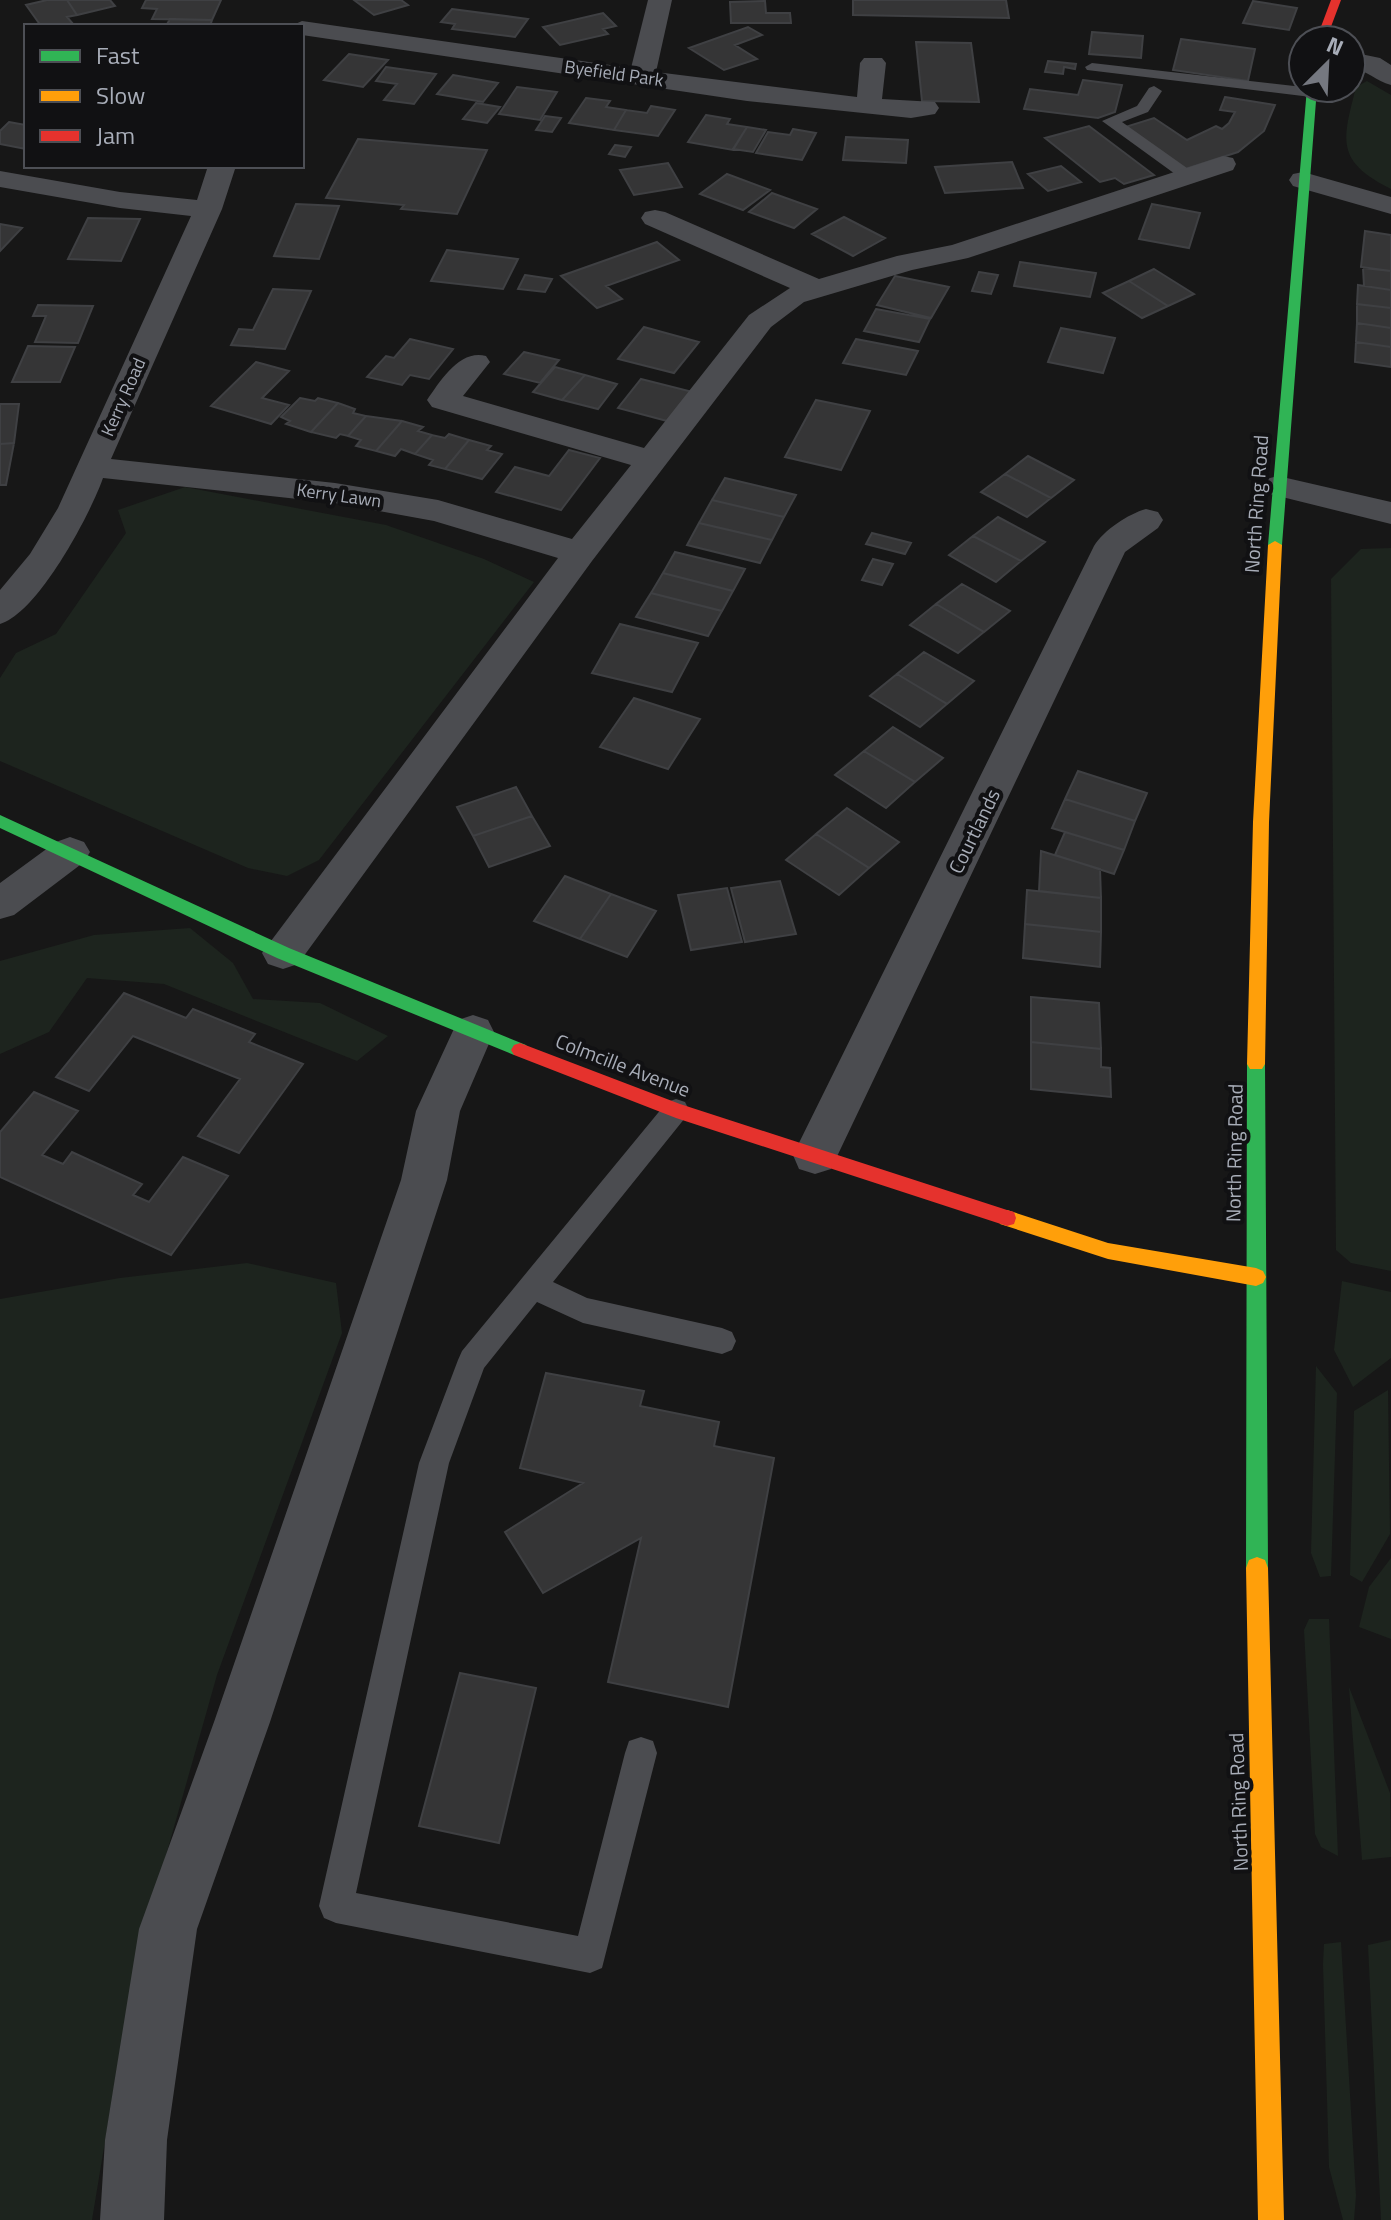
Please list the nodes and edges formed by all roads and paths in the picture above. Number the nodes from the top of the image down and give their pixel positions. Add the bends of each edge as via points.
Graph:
1 (660, 0) edge
2 (1336, 0) edge
3 (1327, 24) edge
4 (304, 26) edge
5 (1367, 62) edge
6 (873, 63) dead end
7 (1092, 67) dead end
8 (642, 77) junction
9 (1391, 77) edge
10 (1287, 87) edge
11 (1154, 91) dead end
12 (869, 103) junction
13 (1311, 104) edge
14 (926, 108) dead end
15 (1223, 164) dead end
16 (221, 168) edge
17 (1188, 176) junction
18 (0, 179) edge
19 (1303, 180) junction
20 (1391, 206) edge
21 (208, 209) junction
22 (655, 218) dead end
23 (817, 289) junction
24 (475, 362) dead end
25 (652, 461) junction
26 (91, 467) junction
27 (1278, 486) junction
28 (1391, 513) edge
29 (1146, 520) dead end
30 (580, 553) junction
31 (0, 612) edge
32 (0, 821) edge
33 (70, 852) junction
34 (0, 904) edge
35 (283, 953) junction
36 (473, 1032) junction
37 (676, 1110) junction
38 (815, 1155) junction
39 (1256, 1277) junction
40 (533, 1286) junction
41 (722, 1341) dead end
42 (641, 1753) dead end
43 (132, 2220) edge
44 (1271, 2220) edge

1 - 8 street
2 - 3 main road
4 - 8 street, Byefield Park
5 - 9 street
6 - 12 street
7 - 10 lane
8 - 12 street, Byefield Park
11 - 17 lane via 1143,109 1110,121
12 - 14 street, Byefield Park
13 - 19 main road, North Ring Road
15 - 17 street
16 - 21 street, Kerry Road
17 - 23 street via 958,252
18 - 21 street
19 - 20 street
19 - 27 main road, North Ring Road
21 - 26 street, Kerry Road
22 - 23 street
23 - 25 street via 794,296 760,321
24 - 25 street via 443,400
25 - 30 street
26 - 30 street, Kerry Lawn via 438,511
26 - 31 street, Kerry Road via 79,506 55,547
27 - 28 street
27 - 39 main road, North Ring Road via 1262,780
29 - 38 street, Courtlands via 1111,546
30 - 35 street
32 - 33 main road, Colmcille Avenue
33 - 34 street
33 - 35 main road, Colmcille Avenue
35 - 36 main road, Colmcille Avenue
36 - 37 main road, Colmcille Avenue
36 - 43 street via 438,1111 419,1195 168,1929 136,2140
37 - 38 main road, Colmcille Avenue
37 - 40 lane
38 - 39 main road, Colmcille Avenue via 1108,1251
39 - 44 main road, North Ring Road via 1258,1727
40 - 41 lane via 583,1310
40 - 42 lane via 472,1360 434,1463 336,1906 590,1956

